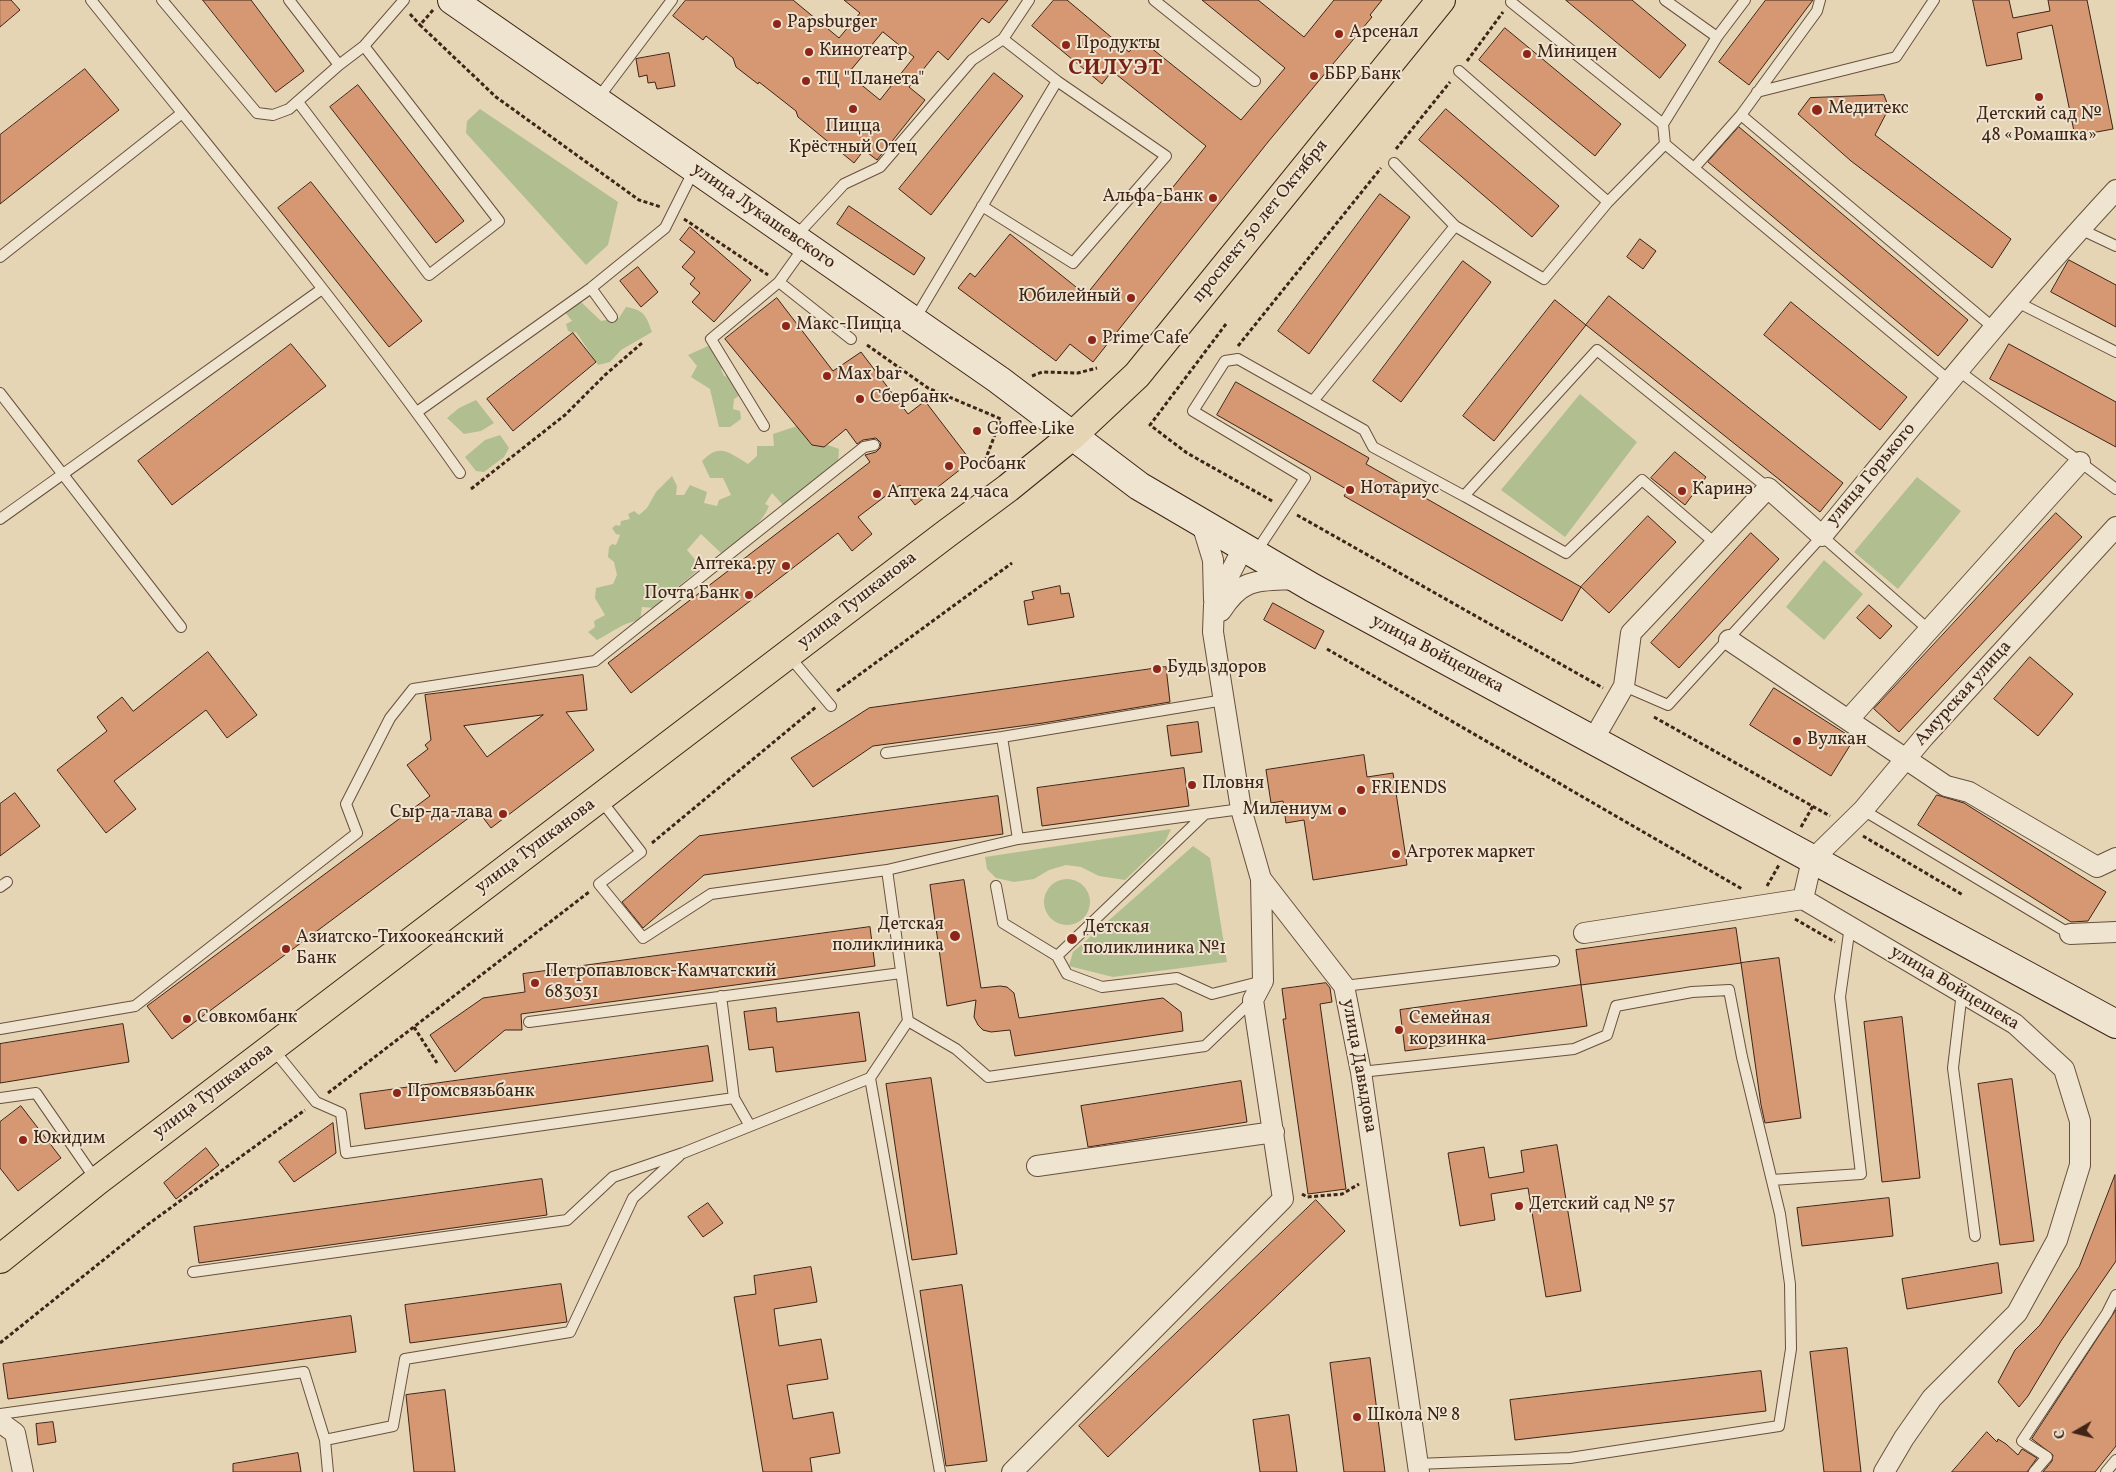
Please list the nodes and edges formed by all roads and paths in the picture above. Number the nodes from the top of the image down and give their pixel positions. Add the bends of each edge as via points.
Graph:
1 (92, 0) edge
2 (162, 0) edge
3 (289, 0) edge
4 (404, 0) edge
5 (672, 0) edge
6 (1029, 0) edge
7 (1154, 0) edge
8 (1441, 0) edge
9 (1664, 0) edge
10 (1745, 0) edge
11 (1820, 0) edge
12 (1934, 0) edge
13 (1511, 2) joint
14 (444, 3) edge
15 (1718, 37) junction
16 (1003, 39) junction
17 (364, 46) junction
18 (338, 65) junction
19 (1459, 71) junction
20 (1057, 81) junction
21 (1255, 81) dead end
22 (1757, 92) junction
23 (596, 101) junction
24 (298, 102) junction
25 (182, 114) junction
26 (1740, 115) junction
27 (1663, 124) junction
28 (1665, 144) junction
29 (1390, 160) junction
30 (1694, 168) junction
31 (694, 169) junction
32 (2116, 190) edge
33 (1608, 202) junction
34 (982, 206) junction
35 (674, 212) junction
36 (1455, 226) junction
37 (2080, 228) junction
38 (800, 242) junction
39 (2116, 246) edge
40 (0, 257) edge
41 (779, 282) junction
42 (322, 288) junction
43 (591, 288) junction
44 (2017, 302) junction
45 (612, 317) dead end
46 (913, 322) junction
47 (1226, 324) dead end
48 (1995, 329) junction
49 (851, 339) dead end
50 (642, 343) dead end
51 (866, 345) dead end
52 (2116, 352) edge
53 (1225, 361) junction
54 (1097, 368) dead end
55 (1955, 376) junction
56 (1030, 377) dead end
57 (0, 393) edge
58 (1313, 401) junction
59 (417, 412) junction
60 (764, 426) dead end
61 (1072, 436) junction
62 (874, 445) dead end
63 (986, 458) dead end
64 (2080, 462) junction
65 (460, 473) dead end
66 (60, 474) junction
67 (1768, 488) junction
68 (471, 489) dead end
69 (2116, 489) edge
70 (1464, 496) junction
71 (1285, 508) junction
72 (0, 519) edge
73 (1202, 524) junction
74 (2116, 527) edge
75 (1822, 536) junction
76 (1716, 543) junction
77 (1249, 551) junction
78 (1012, 563) dead end
79 (1298, 579) junction
80 (1214, 605) junction
81 (181, 627) dead end
82 (1929, 630) junction
83 (1213, 632) junction
84 (1729, 640) junction
85 (1326, 649) dead end
86 (788, 655) junction
87 (1621, 691) junction
88 (1224, 700) junction
89 (828, 703) junction
90 (1652, 715) dead end
91 (1848, 720) junction
92 (1002, 736) junction
93 (1593, 740) junction
94 (886, 752) dead end
95 (1906, 759) junction
96 (600, 799) junction
97 (1241, 809) junction
98 (1864, 810) junction
99 (1204, 814) junction
100 (1847, 826) junction
101 (1018, 839) junction
102 (641, 852) junction
103 (2116, 858) edge
104 (1812, 860) junction
105 (887, 870) junction
106 (1261, 879) junction
107 (599, 884) junction
108 (996, 886) dead end
109 (1963, 895) dead end
110 (1803, 899) junction
111 (1768, 904) junction
112 (1850, 926) junction
113 (2116, 932) edge
114 (1584, 933) dead end
115 (2070, 934) joint
116 (1847, 950) junction
117 (1057, 956) junction
118 (1554, 961) dead end
119 (901, 973) junction
120 (1263, 981) junction
121 (1344, 986) junction
122 (1962, 992) junction
123 (721, 996) junction
124 (1254, 1000) junction
125 (908, 1021) junction
126 (529, 1022) dead end
127 (2116, 1024) edge
128 (414, 1027) junction
129 (0, 1029) edge
130 (272, 1048) junction
131 (437, 1063) dead end
132 (1361, 1072) junction
133 (870, 1078) junction
134 (0, 1098) edge
135 (734, 1098) junction
136 (316, 1102) junction
137 (750, 1126) junction
138 (1274, 1132) junction
139 (683, 1153) junction
140 (1037, 1166) dead end
141 (1280, 1177) junction
142 (1366, 1180) dead end
143 (1772, 1180) junction
144 (97, 1181) junction
145 (1974, 1236) dead end
146 (0, 1259) edge
147 (193, 1272) dead end
148 (2116, 1295) edge
149 (0, 1343) edge
150 (0, 1414) edge
151 (0, 1422) edge
152 (325, 1440) junction
153 (2116, 1460) edge
154 (1418, 1468) edge
155 (23, 1472) edge
156 (328, 1472) edge
157 (940, 1472) edge
158 (1012, 1472) edge
159 (1884, 1472) edge
160 (2034, 1472) edge
161 (2106, 1472) edge

1 - 25 lane
2 - 24 lane via 257,114 273,115
3 - 18 lane
4 - 17 lane
5 - 23 lane
6 - 16 lane
7 - 21 lane
8 - 61 main road, проспект 50 лет Октября via 1138,375
9 - 15 lane
10 - 15 lane
11 - 22 lane via 1817,10
12 - 22 lane via 1896,57
13 - 19 path
13 - 27 lane
14 - 23 main road, улица Лукашевского
14 - 35 path via 420,25 496,97 638,200
15 - 27 lane
16 - 20 lane
16 - 38 lane via 972,60 880,167 844,184
17 - 18 lane
17 - 24 lane via 499,221 429,275
18 - 24 lane
19 - 29 path
19 - 33 lane
20 - 34 lane
20 - 34 lane via 1166,156 1073,263
22 - 26 lane
23 - 31 main road, улица Лукашевского
25 - 40 lane
25 - 42 lane
26 - 30 lane
26 - 48 lane
27 - 28 lane
28 - 30 lane
28 - 33 lane
29 - 36 lane
29 - 53 path
30 - 55 lane
31 - 35 lane
31 - 38 main road, улица Лукашевского
32 - 37 street, улица Горького
33 - 36 lane via 1544,278
34 - 46 lane
35 - 41 path
35 - 43 lane via 665,228
36 - 58 lane
37 - 39 lane
37 - 44 street, улица Горького
38 - 41 lane
38 - 46 main road, улица Лукашевского
41 - 49 lane
41 - 60 lane via 711,339
42 - 59 lane
42 - 66 lane
43 - 45 lane
43 - 59 lane
44 - 48 street, улица Горького
44 - 52 lane
46 - 61 main road, улица Лукашевского via 1018,394
47 - 71 path via 1150,425 1187,453
48 - 55 street, улица Горького
50 - 68 path via 565,415
51 - 63 path via 928,388 1001,419
53 - 58 lane via 1238,358
53 - 71 lane via 1193,411 1305,478
54 - 56 path via 1078,373 1042,372
55 - 64 lane
55 - 75 street, улица Горького
57 - 66 lane
58 - 70 lane via 1364,430 1373,447
59 - 65 lane
61 - 73 main road, улица Войцешека via 1139,486
61 - 86 main road, улица Тушканова
62 - 129 lane via 864,447 595,661 413,689 390,718 346,804 357,833 135,1006
64 - 69 lane
64 - 82 street
66 - 72 lane
66 - 81 lane
67 - 70 lane via 1597,350
67 - 75 street, улица Горького
67 - 76 street
70 - 76 lane via 1566,552 1642,480
71 - 77 lane
71 - 87 path
73 - 77 main road, улица Войцешека
73 - 80 street via 1213,560
74 - 95 street, Амурская улица
75 - 82 lane
75 - 84 lane
76 - 87 street via 1631,633
77 - 79 main road, улица Войцешека
77 - 80 street, улица Давыдова
78 - 89 path
79 - 83 street via 1242,586 1230,596
79 - 93 main road, улица Войцешека
80 - 83 street, улица Давыдова
82 - 91 street
83 - 88 street, улица Давыдова
84 - 87 lane via 1668,705
84 - 91 street
85 - 111 path
86 - 89 lane
86 - 96 main road, улица Тушканова
87 - 93 street
88 - 92 lane
88 - 97 street, улица Давыдова
89 - 102 path
90 - 100 path
91 - 95 street
92 - 94 lane
92 - 101 lane
93 - 104 main road, улица Войцешека
95 - 98 street, Амурская улица
95 - 103 street via 1946,786 1969,792 2097,868
96 - 102 lane
96 - 130 main road, улица Тушканова
97 - 99 lane
97 - 106 street, улица Давыдова
98 - 100 street, Амурская улица
98 - 115 lane
99 - 101 lane
99 - 117 lane
100 - 104 street, Амурская улица
100 - 109 path
101 - 105 lane
102 - 107 lane
104 - 110 street
104 - 127 main road, улица Войцешека
105 - 107 lane via 711,894 643,938
105 - 119 lane
106 - 120 street
106 - 121 street, улица Давыдова
107 - 128 path
108 - 117 lane via 1003,923
110 - 111 street
110 - 112 street, улица Войцешека
111 - 114 street
111 - 116 path
112 - 116 lane
112 - 122 street, улица Войцешека
113 - 115 street
116 - 143 lane via 1840,997 1861,1174
117 - 120 lane via 1067,974 1102,987 1177,978 1212,994
118 - 121 lane
119 - 123 lane
119 - 125 lane
120 - 124 street
121 - 132 street, улица Давыдова
122 - 145 lane via 1954,1068
122 - 159 street, улица Войцешека via 2015,1024 2064,1069 2080,1121 2080,1165 2057,1240 2017,1313 1932,1398
123 - 126 lane
123 - 135 lane
124 - 125 lane via 1205,1046 988,1077 956,1049
124 - 138 street
125 - 133 lane
128 - 131 path
128 - 136 path
130 - 136 lane
130 - 144 main road, улица Тушканова
132 - 143 lane via 1574,1049 1606,1035 1616,1006 1692,992 1729,990
132 - 154 street, улица Давыдова
133 - 137 lane
133 - 157 lane
134 - 144 lane via 36,1093
135 - 136 lane via 346,1153 341,1113
135 - 137 lane
136 - 149 path via 146,1225
137 - 139 lane
138 - 140 street
138 - 141 street
139 - 147 lane via 613,1177 567,1220
139 - 152 lane via 633,1198 570,1332 405,1359 393,1426
141 - 142 path via 1307,1197 1342,1194
141 - 158 street via 1283,1198
143 - 154 lane via 1790,1284 1791,1349 1778,1426 1570,1458
144 - 146 main road, улица Тушканова
148 - 160 lane via 2022,1441 2048,1457
150 - 152 lane via 304,1372
151 - 155 street via 15,1433
152 - 156 lane
153 - 161 lane

